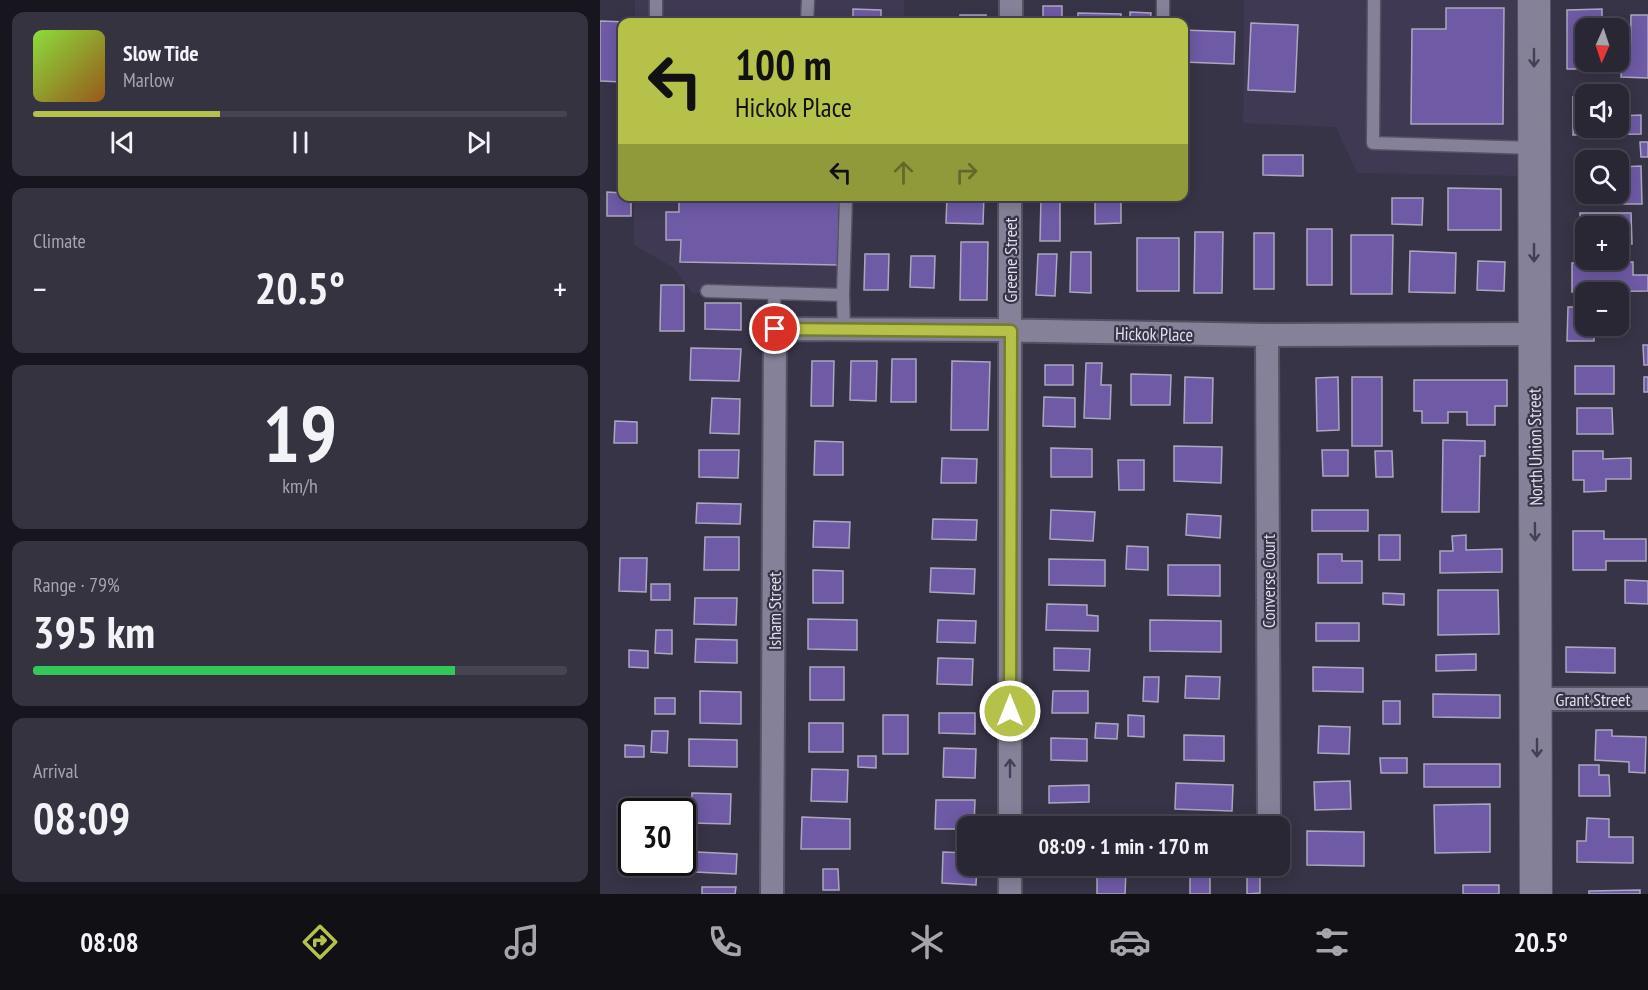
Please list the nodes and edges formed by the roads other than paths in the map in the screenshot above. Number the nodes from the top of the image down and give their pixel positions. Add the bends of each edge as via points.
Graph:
1 (656, 0) edge
2 (808, 0) edge
3 (1011, 0) edge
4 (1163, 0) edge
5 (1374, 0) edge
6 (1534, 0) edge
7 (656, 18) edge
8 (807, 18) edge
9 (1011, 18) edge
10 (1163, 18) edge
11 (1534, 148) junction
12 (846, 201) edge
13 (1010, 201) edge
14 (707, 291) dead end
15 (774, 293) junction
16 (843, 295) junction
17 (775, 329) junction
18 (844, 329) junction
19 (1011, 331) junction
20 (1534, 334) junction
21 (1267, 335) junction
22 (1537, 699) junction
23 (1648, 699) edge
24 (1010, 816) edge
25 (1269, 816) edge
26 (1010, 876) edge
27 (772, 894) edge
28 (1010, 894) edge
29 (1536, 894) edge

1 - 7 lane
2 - 8 lane
3 - 9 street
4 - 10 lane
5 - 11 lane via 1373,143
6 -> 11 main road, North Union Street
11 -> 20 main road, North Union Street
12 - 16 lane
13 - 19 street, Greene Street
14 - 15 lane
15 - 16 lane
15 - 17 lane
16 - 18 lane
17 - 18 street, Hickok Place
17 - 27 street, Isham Street
18 - 19 street, Hickok Place
19 - 21 street, Hickok Place
24 -> 19 street, Greene Street
20 - 21 street, Hickok Place
20 -> 22 main road, North Union Street
21 - 25 street, Converse Court
22 - 23 street, Grant Street
22 -> 29 main road, North Union Street
26 - 28 street

